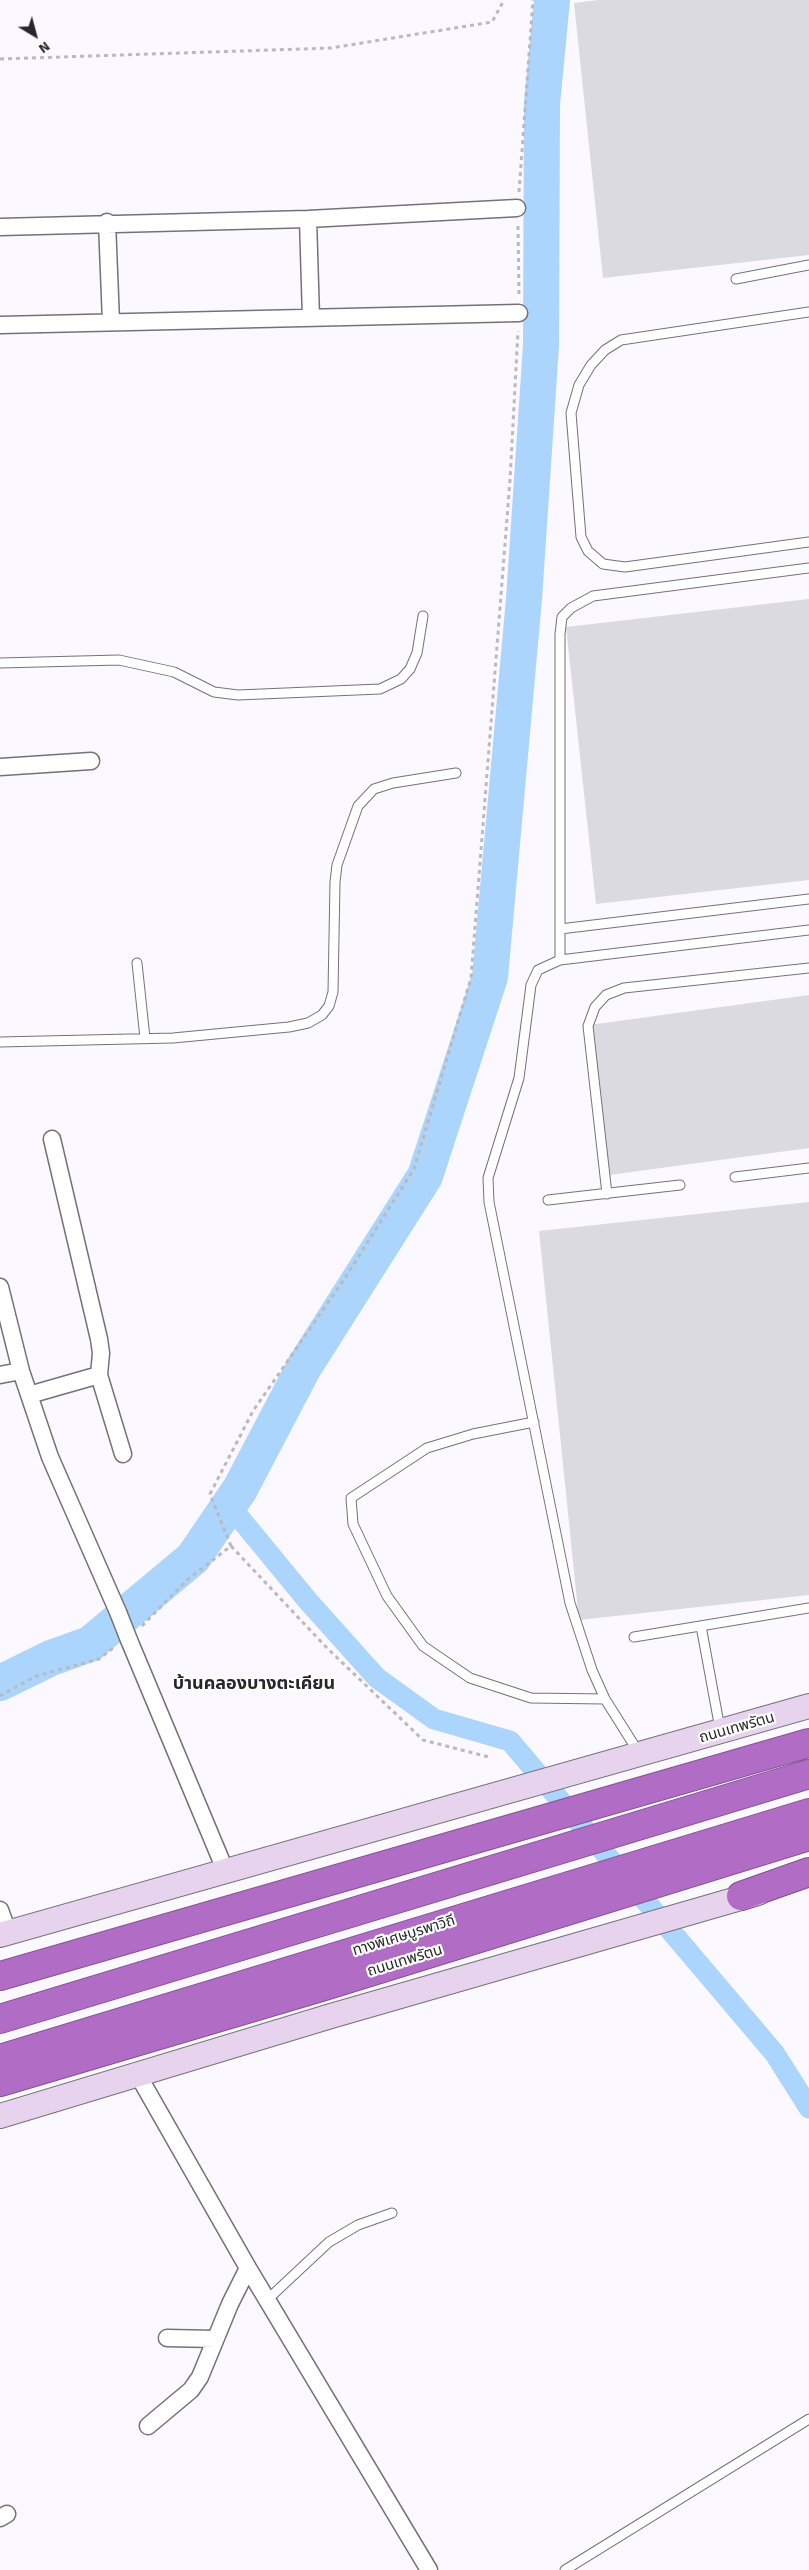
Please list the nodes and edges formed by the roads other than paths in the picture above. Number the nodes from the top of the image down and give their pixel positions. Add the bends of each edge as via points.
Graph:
1 (517, 208) road end
2 (308, 219) junction
3 (107, 222) junction
4 (0, 227) edge
5 (809, 265) edge
6 (736, 278) dead end
7 (809, 312) edge
8 (519, 313) road end
9 (311, 318) junction
10 (111, 322) junction
11 (0, 325) edge
12 (809, 542) edge
13 (809, 568) edge
14 (423, 616) dead end
15 (0, 663) edge
16 (91, 761) dead end
17 (0, 767) edge
18 (456, 773) dead end
19 (809, 899) edge
20 (560, 929) junction
21 (809, 930) edge
22 (560, 960) junction
23 (137, 964) dead end
24 (809, 968) edge
25 (145, 1038) junction
26 (0, 1042) edge
27 (52, 1139) dead end
28 (809, 1168) edge
29 (735, 1177) dead end
30 (680, 1185) dead end
31 (606, 1194) junction
32 (548, 1200) dead end
33 (0, 1287) edge
34 (21, 1371) junction
35 (0, 1375) edge
36 (99, 1375) junction
37 (29, 1395) junction
38 (534, 1422) junction
39 (123, 1454) dead end
40 (809, 1608) edge
41 (700, 1626) junction
42 (634, 1637) dead end
43 (605, 1699) junction
44 (809, 1706) edge
45 (721, 1733) junction
46 (809, 1743) edge
47 (640, 1756) junction
48 (809, 1774) edge
49 (809, 1813) edge
50 (809, 1836) edge
51 (226, 1872) junction
52 (809, 1872) edge
53 (809, 1882) edge
54 (741, 1896) junction
55 (0, 1910) edge
56 (4, 1934) edge
57 (0, 1976) edge
58 (0, 2019) edge
59 (0, 2058) edge
60 (138, 2075) junction
61 (0, 2082) edge
62 (0, 2116) edge
63 (392, 2213) dead end
64 (248, 2268) junction
65 (267, 2300) junction
66 (166, 2338) dead end
67 (216, 2338) junction
68 (809, 2419) edge
69 (148, 2426) dead end
70 (429, 2570) edge
71 (565, 2570) edge

1 - 2 street
2 - 3 street
2 - 9 street
3 - 4 street
3 - 10 street
5 - 6 lane
7 - 12 lane via 621,340 605,350 591,365 579,385 571,413 581,537 588,551 603,564 625,567
8 - 9 street
9 - 10 street
10 - 11 street
13 - 20 lane via 592,596 562,617
14 - 15 lane via 417,653 410,669 401,679 380,688 238,695 214,692 174,672 119,660
16 - 17 street
18 - 25 lane via 393,782 374,789 358,806 337,865 333,992 322,1015 289,1027
19 - 20 lane
20 - 22 lane
21 - 22 lane
22 - 38 lane via 538,970 531,985 519,1078 488,1178 488,1202
23 - 25 lane
24 - 31 lane via 624,988 606,995 595,1007 588,1026
25 - 26 lane
27 - 36 street via 99,1339
28 - 29 lane
30 - 31 lane
31 - 32 lane
33 - 34 street
34 - 35 street
34 - 37 street
36 - 37 street
36 - 39 street
37 - 51 street, bridge via 50,1457
38 - 43 lane via 570,1604
38 - 43 lane via 473,1434 427,1448 352,1498 353,1524 387,1596 423,1646 470,1678 531,1698
40 - 41 lane
41 - 42 lane
41 - 45 lane
43 - 47 lane
44 - 45 main road, ถนนเทพรัตน
45 - 47 main road, ถนนเทพรัตน
46 - 57 highway
47 - 51 main road, ถนนเทพรัตน
48 - 58 highway
49 - 59 highway, ทางพิเศษบูรพาวิถี
50 - 61 highway, ถนนเทพรัตน
51 - 56 main road, ถนนเทพรัตน
52 - 54 highway
53 - 54 main road
54 - 60 main road
55 - 56 street
60 - 62 main road
60 - 64 street
63 - 65 lane via 358,2225 329,2242
64 - 65 street
64 - 67 street
65 - 70 street
66 - 67 street
67 - 69 street via 200,2376 190,2390
68 - 71 lane

